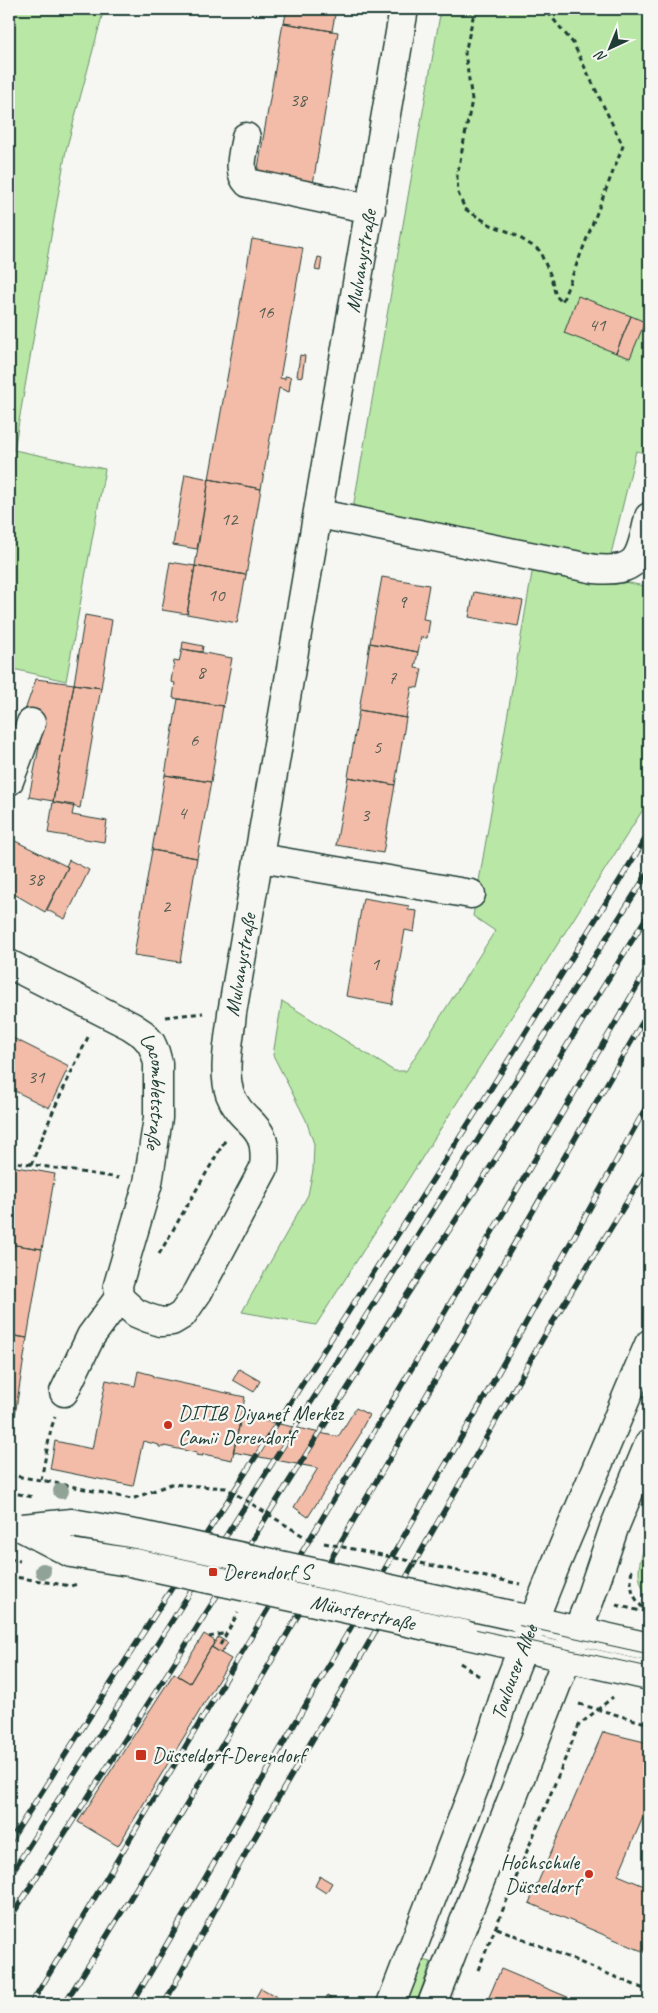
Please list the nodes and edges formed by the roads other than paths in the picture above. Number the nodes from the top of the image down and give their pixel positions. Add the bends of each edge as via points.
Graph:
1 (404, 9) edge
2 (246, 137) dead end
3 (371, 209) junction
4 (319, 514) junction
5 (649, 517) edge
6 (31, 723) dead end
7 (9, 781) edge
8 (260, 858) junction
9 (471, 894) dead end
10 (9, 964) edge
11 (119, 1298) junction
12 (649, 1344) edge
13 (64, 1392) dead end
14 (649, 1444) edge
15 (16, 1527) edge
16 (522, 1618) junction
17 (578, 1630) junction
18 (512, 1644) junction
19 (645, 1646) edge
20 (567, 1657) junction
21 (640, 1674) edge
22 (391, 2004) edge
23 (432, 2004) edge

1 - 3 main road, Mulvanystraße
2 - 3 main road via 241,169 248,182
3 - 4 main road, Mulvanystraße
4 - 5 main road via 609,571 626,568 639,556
4 - 8 main road, Mulvanystraße
6 - 7 main road
8 - 9 main road
8 - 11 main road, Mulvanystraße via 232,1013 228,1084 235,1104 263,1138 264,1168 182,1316 161,1322 136,1313
10 - 11 main road, Lacombletstraße via 101,1009 143,1034 151,1043 158,1063 158,1118 148,1182 118,1285
11 - 13 main road via 91,1336
12 - 16 main road, Toulouser Allee via 556,1564
14 - 17 main road, Toulouser Allee via 614,1528
15 - 16 main road, Münsterstraße, bridge via 72,1523 141,1535
15 - 18 main road, Münsterstraße, bridge via 71,1553 135,1563
16 - 17 main road, Münsterstraße
16 - 18 main road, Toulouser Allee
17 - 19 main road, Münsterstraße
17 - 20 main road, Toulouser Allee
18 - 20 main road, Münsterstraße
18 - 22 main road, Toulouser Allee via 508,1685 478,1778
20 - 21 main road, Münsterstraße
20 - 23 main road, Toulouser Allee

